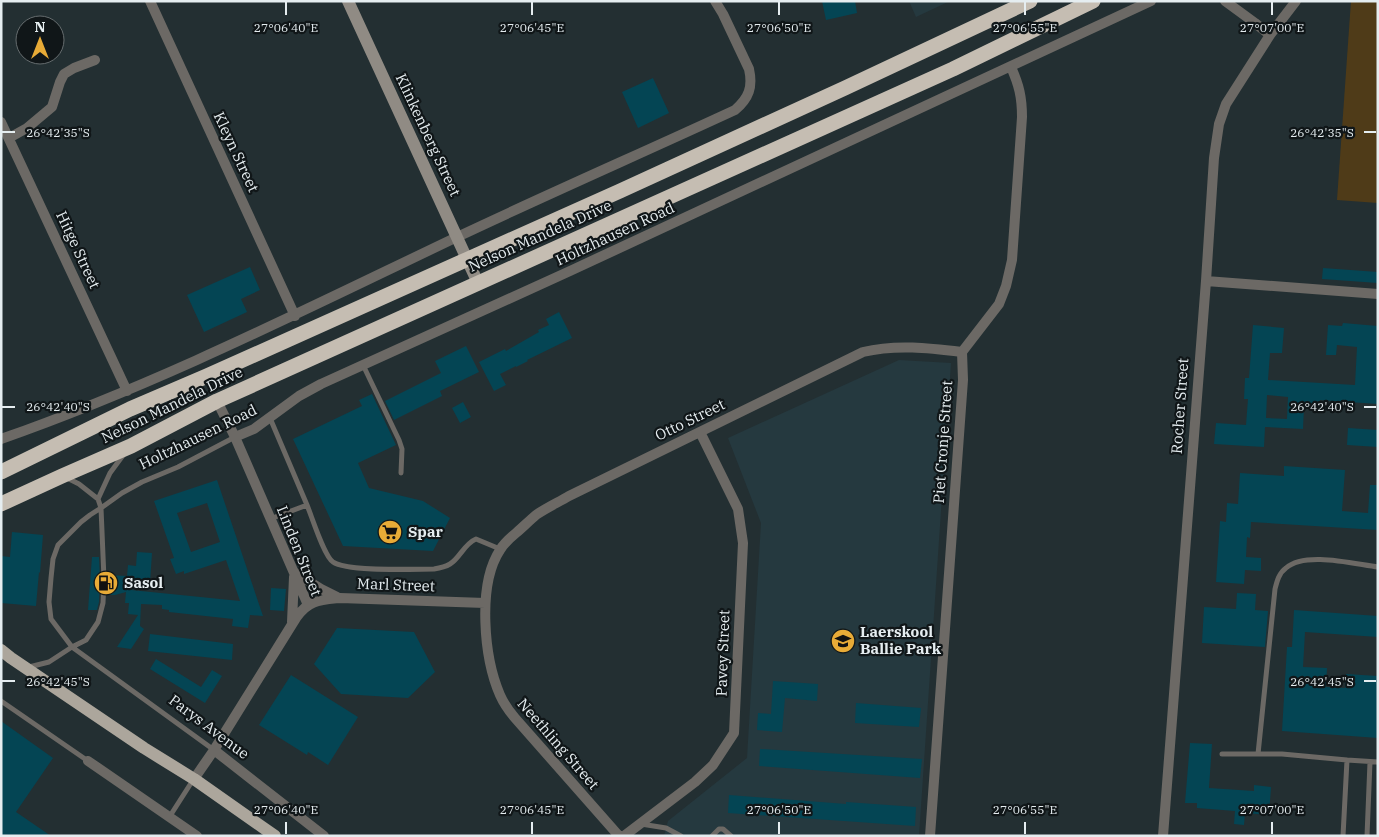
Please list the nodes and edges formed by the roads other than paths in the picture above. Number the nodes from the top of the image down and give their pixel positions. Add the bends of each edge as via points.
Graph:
1 (150, 1) edge
2 (348, 1) edge
3 (715, 1) edge
4 (1030, 1) edge
5 (1094, 1) edge
6 (1151, 1) edge
7 (1225, 1) edge
8 (1296, 1) edge
9 (1270, 35) junction
10 (95, 60) dead end
11 (1010, 67) junction
12 (1, 122) edge
13 (9, 138) junction
14 (456, 237) junction
15 (468, 259) junction
16 (1206, 281) junction
17 (478, 283) junction
18 (1378, 294) edge
19 (295, 316) junction
20 (962, 352) junction
21 (362, 365) junction
22 (127, 391) junction
23 (218, 401) junction
24 (270, 418) junction
25 (700, 432) junction
26 (235, 437) junction
27 (1, 439) edge
28 (54, 446) junction
29 (131, 446) junction
30 (1, 462) edge
31 (1, 472) edge
32 (401, 473) dead end
33 (62, 476) junction
34 (98, 499) junction
35 (1, 504) edge
36 (308, 505) junction
37 (102, 508) junction
38 (270, 520) junction
39 (500, 549) junction
40 (1378, 567) edge
41 (293, 571) junction
42 (340, 598) junction
43 (486, 603) junction
44 (308, 605) junction
45 (292, 626) junction
46 (72, 647) junction
47 (1, 650) edge
48 (26, 668) junction
49 (1, 702) edge
50 (214, 750) junction
51 (1222, 754) dead end
52 (1258, 754) junction
53 (1347, 760) junction
54 (88, 761) joint
55 (1370, 762) junction
56 (1378, 762) edge
57 (194, 780) junction
58 (170, 816) junction
59 (640, 824) junction
60 (196, 836) edge
61 (275, 836) edge
62 (324, 836) edge
63 (619, 836) edge
64 (624, 836) edge
65 (680, 836) edge
66 (712, 836) edge
67 (732, 836) edge
68 (930, 836) edge
69 (1163, 836) edge
70 (1343, 836) edge
71 (1367, 836) edge

1 - 19 street, Kleyn Street
2 - 14 street, Klinkenberg Street
3 - 14 street via 749,69 750,86 742,104
4 - 15 highway, Nelson Mandela Drive via 836,93
5 - 17 highway, Nelson Mandela Drive via 944,73
6 - 11 street, Holtzhausen Road
7 - 9 street
8 - 9 street, Rocher Street
9 - 16 street, Rocher Street via 1226,104 1219,124
10 - 13 street via 64,74 52,107
11 - 20 street via 1022,102 1012,260 999,304
11 - 21 street, Holtzhausen Road
12 - 13 street, Hitge Street
13 - 22 street, Hitge Street
14 - 15 street, Klinkenberg Street
14 - 19 street
15 - 17 street, Klinkenberg Street
15 - 28 highway, Nelson Mandela Drive
16 - 18 street
16 - 69 street, Rocher Street
17 - 23 highway, Nelson Mandela Drive
19 - 22 street
20 - 25 street, Otto Street via 902,347 863,352
20 - 68 street, Piet Cronje Street via 963,380
21 - 24 street, Holtzhausen Road via 299,396
21 - 32 lane via 399,440
22 - 27 street
23 - 26 street, Linden Street
23 - 29 highway, Nelson Mandela Drive
24 - 26 street, Holtzhausen Road
24 - 36 lane
25 - 39 street, Otto Street via 536,515
25 - 59 street, Pavey Street via 738,509 743,543 734,733 713,765
26 - 37 lane, Holtzhausen Road via 142,482
26 - 38 street, Linden Street
28 - 30 highway
28 - 31 highway, Nelson Mandela Drive
29 - 33 highway, Nelson Mandela Drive
29 - 34 lane via 110,473
33 - 34 lane via 73,480
33 - 35 highway, Nelson Mandela Drive
34 - 37 lane
36 - 38 lane
36 - 39 lane via 327,555 333,562 350,568 444,567 452,564 469,542 476,539
37 - 46 lane via 103,603 98,622 86,640
37 - 46 lane, Holtzhausen Road via 63,539 53,559 49,602 51,619
38 - 41 street, Linden Street
39 - 43 street, Otto Street via 487,585
40 - 52 lane via 1316,559 1291,564 1278,578 1274,589
41 - 42 street
41 - 44 street, Linden Street
41 - 45 street
42 - 43 street, Marl Street
42 - 44 street, Marl Street
43 - 63 street, Neethling Street via 491,663 505,705
44 - 45 street, Linden Street
45 - 50 street, Linden Street
46 - 48 lane via 49,662
46 - 50 lane, Parys Avenue
47 - 48 main road
48 - 57 main road
49 - 54 lane
50 - 57 street, Linden Street
50 - 62 street, Parys Avenue
51 - 52 lane
52 - 53 lane
53 - 55 lane
53 - 70 lane
54 - 58 street
55 - 56 lane
55 - 71 lane
57 - 58 lane
57 - 61 main road
58 - 60 street
59 - 64 street, Pavey Street
59 - 65 lane via 666,828
66 - 67 lane via 719,829

